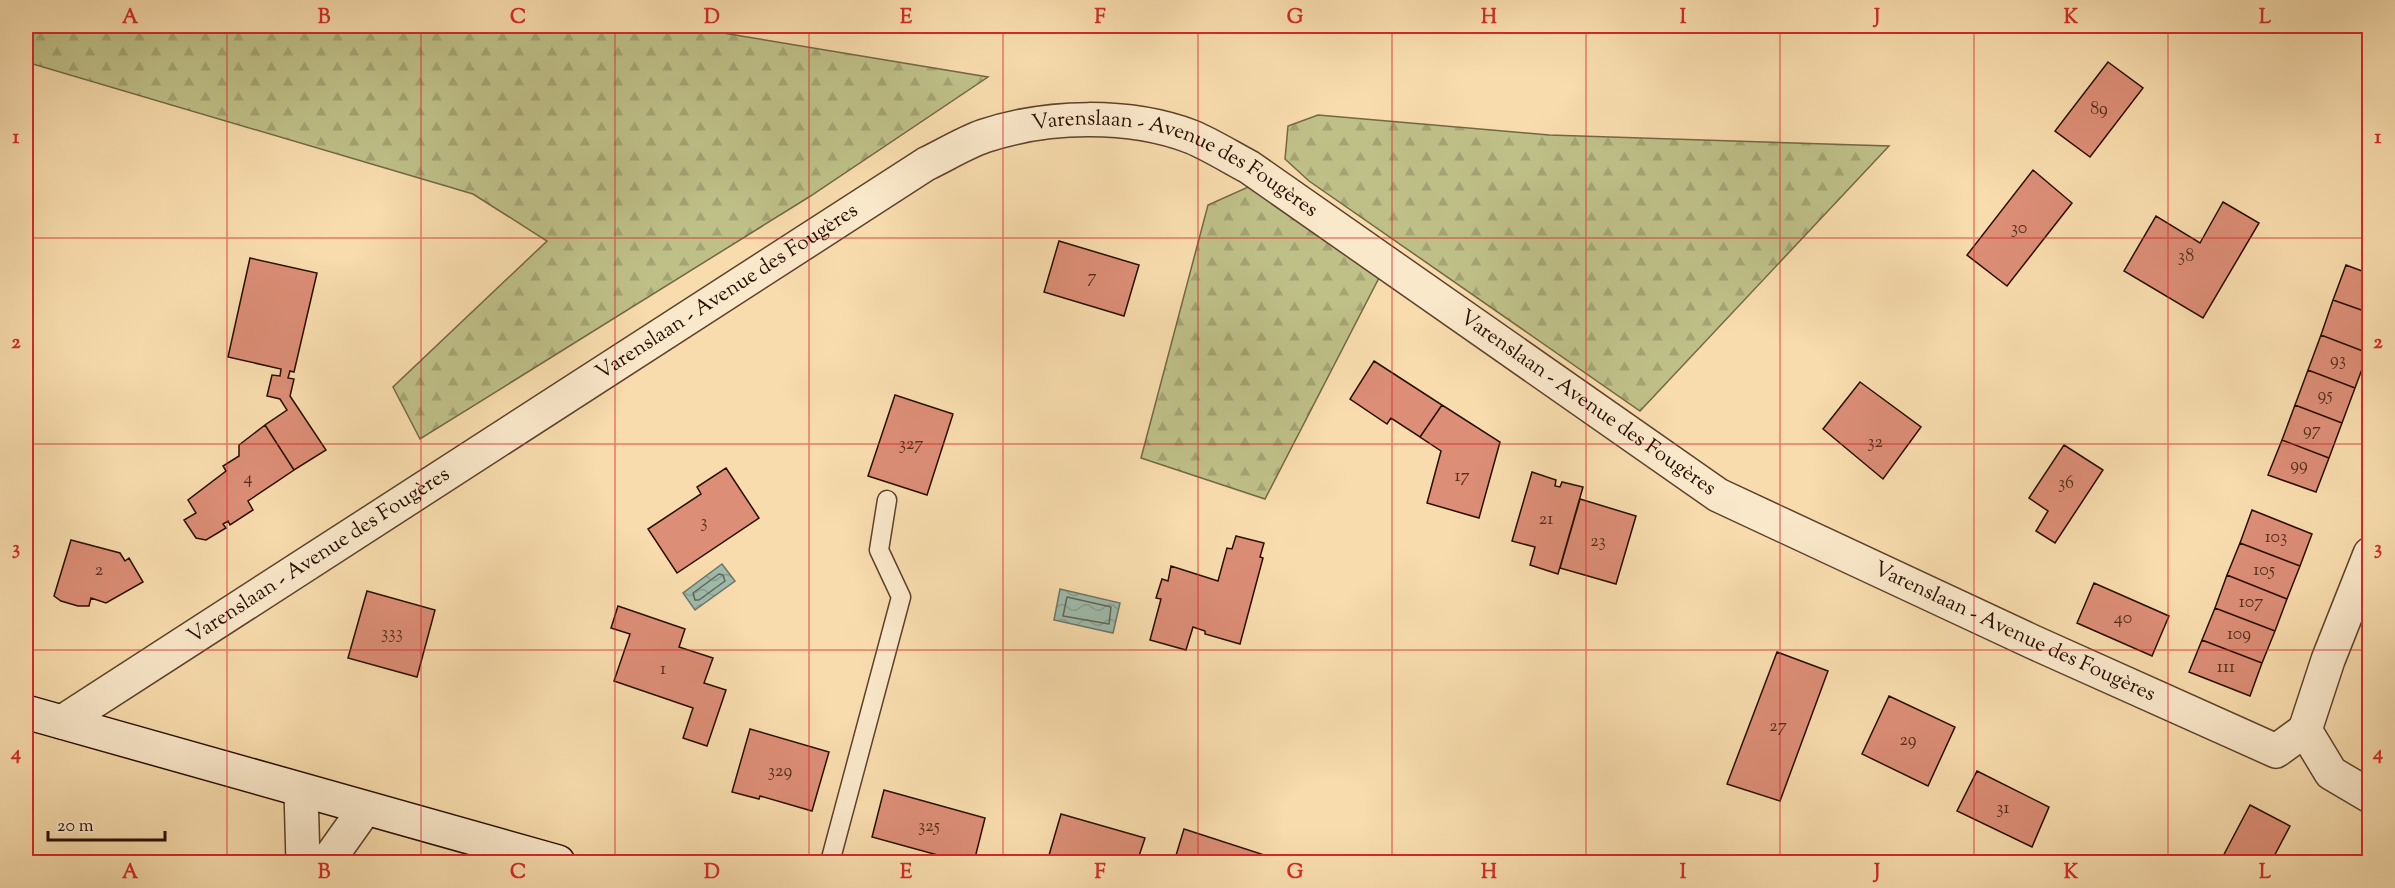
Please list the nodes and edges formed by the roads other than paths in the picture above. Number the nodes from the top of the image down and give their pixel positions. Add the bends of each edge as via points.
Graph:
1 (887, 500) dead end
2 (2370, 554) edge
3 (26, 712) edge
4 (62, 723) junction
5 (2306, 730) junction
6 (301, 791) junction
7 (2370, 796) edge
8 (364, 810) junction
9 (303, 862) edge
10 (327, 862) edge
11 (558, 862) edge
12 (830, 862) edge

1 - 12 lane via 879,550 901,597
2 - 5 street via 2328,660
3 - 4 street
4 - 5 street, Varenslaan - Avenue des Fougères via 926,164 983,136 1041,123 1093,120 1138,124 1191,137 1249,167 1718,495 2276,751
4 - 6 street
5 - 7 street via 2331,773
6 - 8 street
6 - 9 street
8 - 10 street
8 - 11 street

